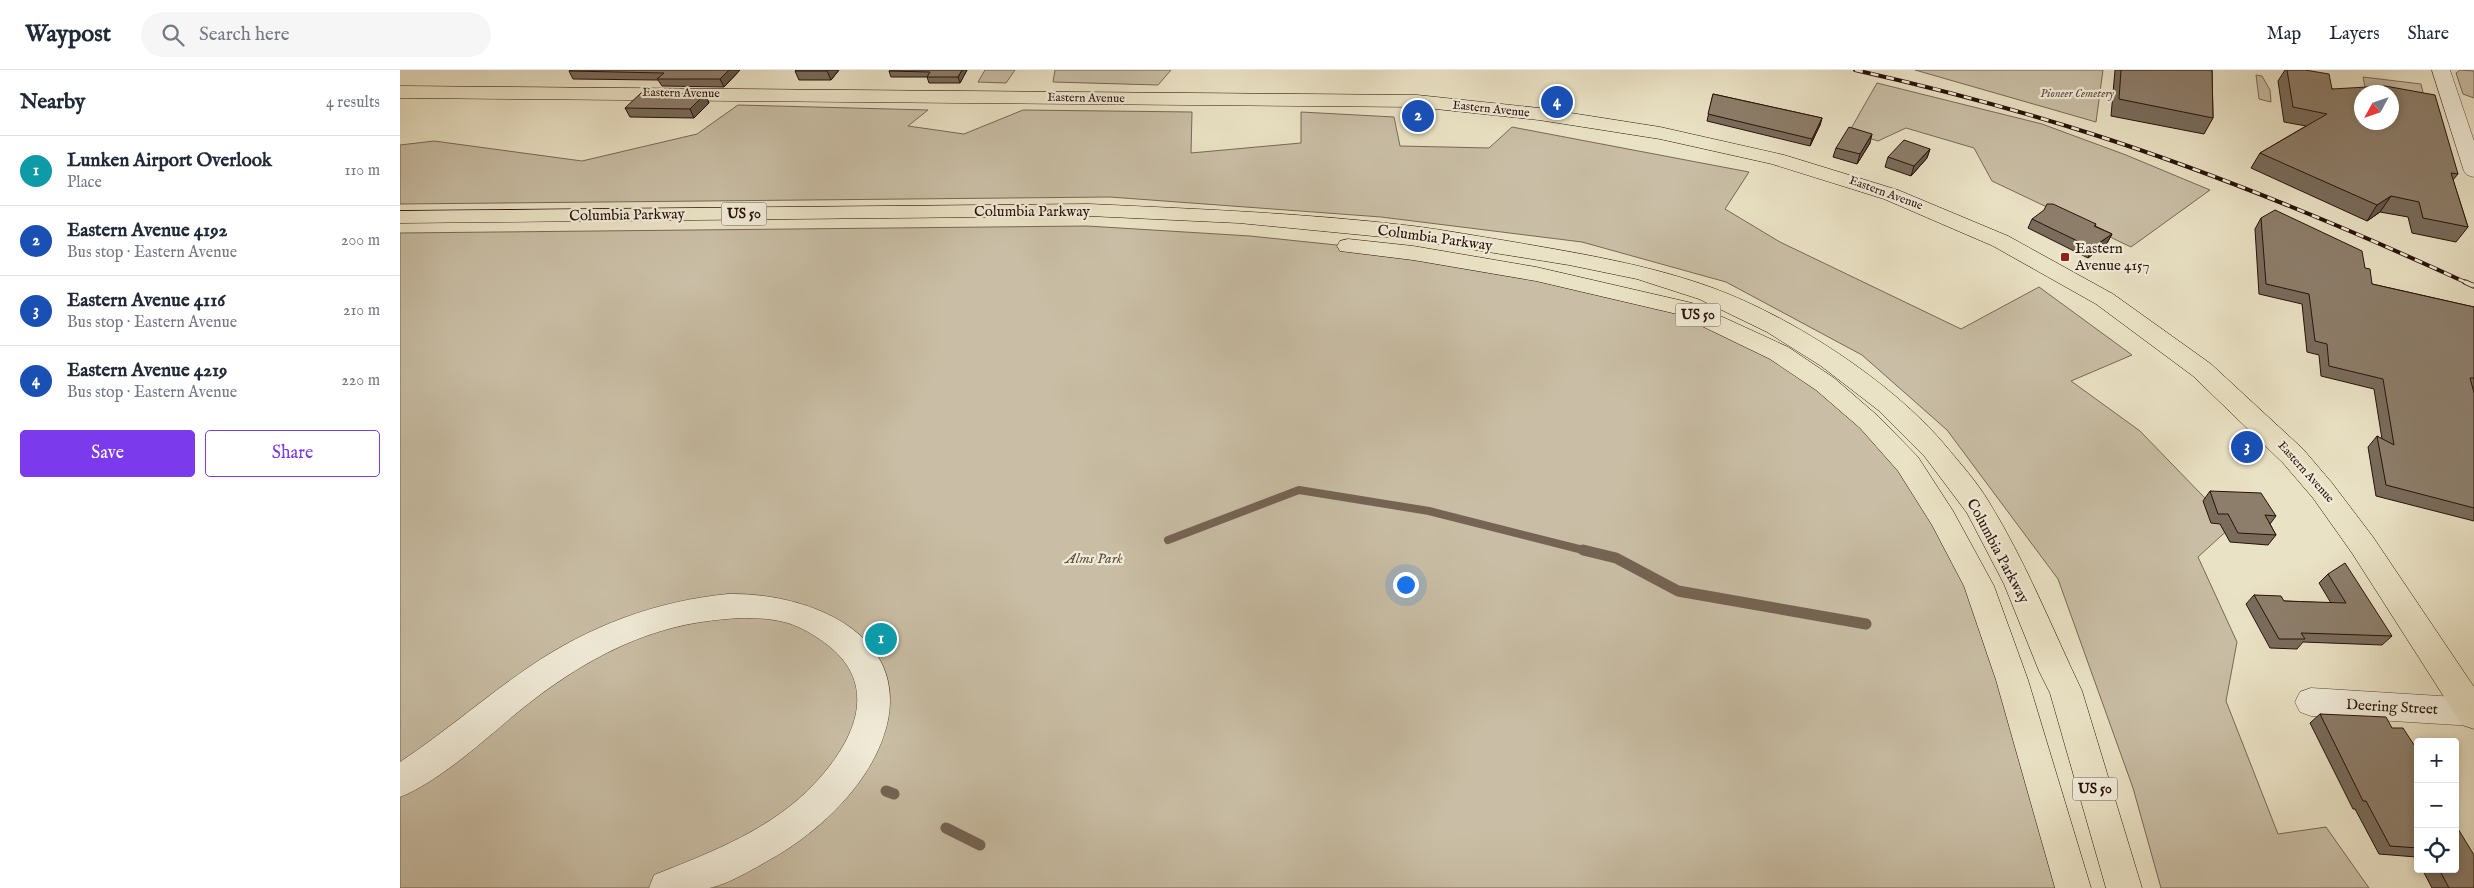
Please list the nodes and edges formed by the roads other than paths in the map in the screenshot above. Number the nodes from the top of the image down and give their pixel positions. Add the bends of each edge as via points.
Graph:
1 (2441, 70) edge
2 (400, 92) edge
3 (2474, 171) edge
4 (400, 217) edge
5 (400, 233) edge
6 (2311, 702) dead end
7 (2473, 714) edge
8 (400, 782) edge
9 (668, 888) edge
10 (2073, 888) edge
11 (2124, 888) edge

1 - 3 street
2 - 7 main road, Eastern Avenue via 1417,101 1612,125 1749,153 1843,177 1975,228 2030,256 2132,316 2206,374 2293,456 2342,513
4 - 11 main road, Columbia Parkway / US 50 via 1089,210 1239,217 1414,233 1569,258 1642,273 1706,294 1776,327 1830,360 1887,404 1934,450 1978,506 2019,584 2066,691
5 - 10 main road, Columbia Parkway / US 50 via 1088,226 1158,230 1413,253 1536,274 1684,308 1779,353 1825,384 1869,422 1908,464 1943,519 1979,586 2012,680
6 - 7 street, Deering Street
8 - 9 street via 525,688 571,657 620,633 667,617 714,607 744,606 788,611 812,620 853,649 866,665 873,712 864,739 849,767 833,788 799,821 748,854

